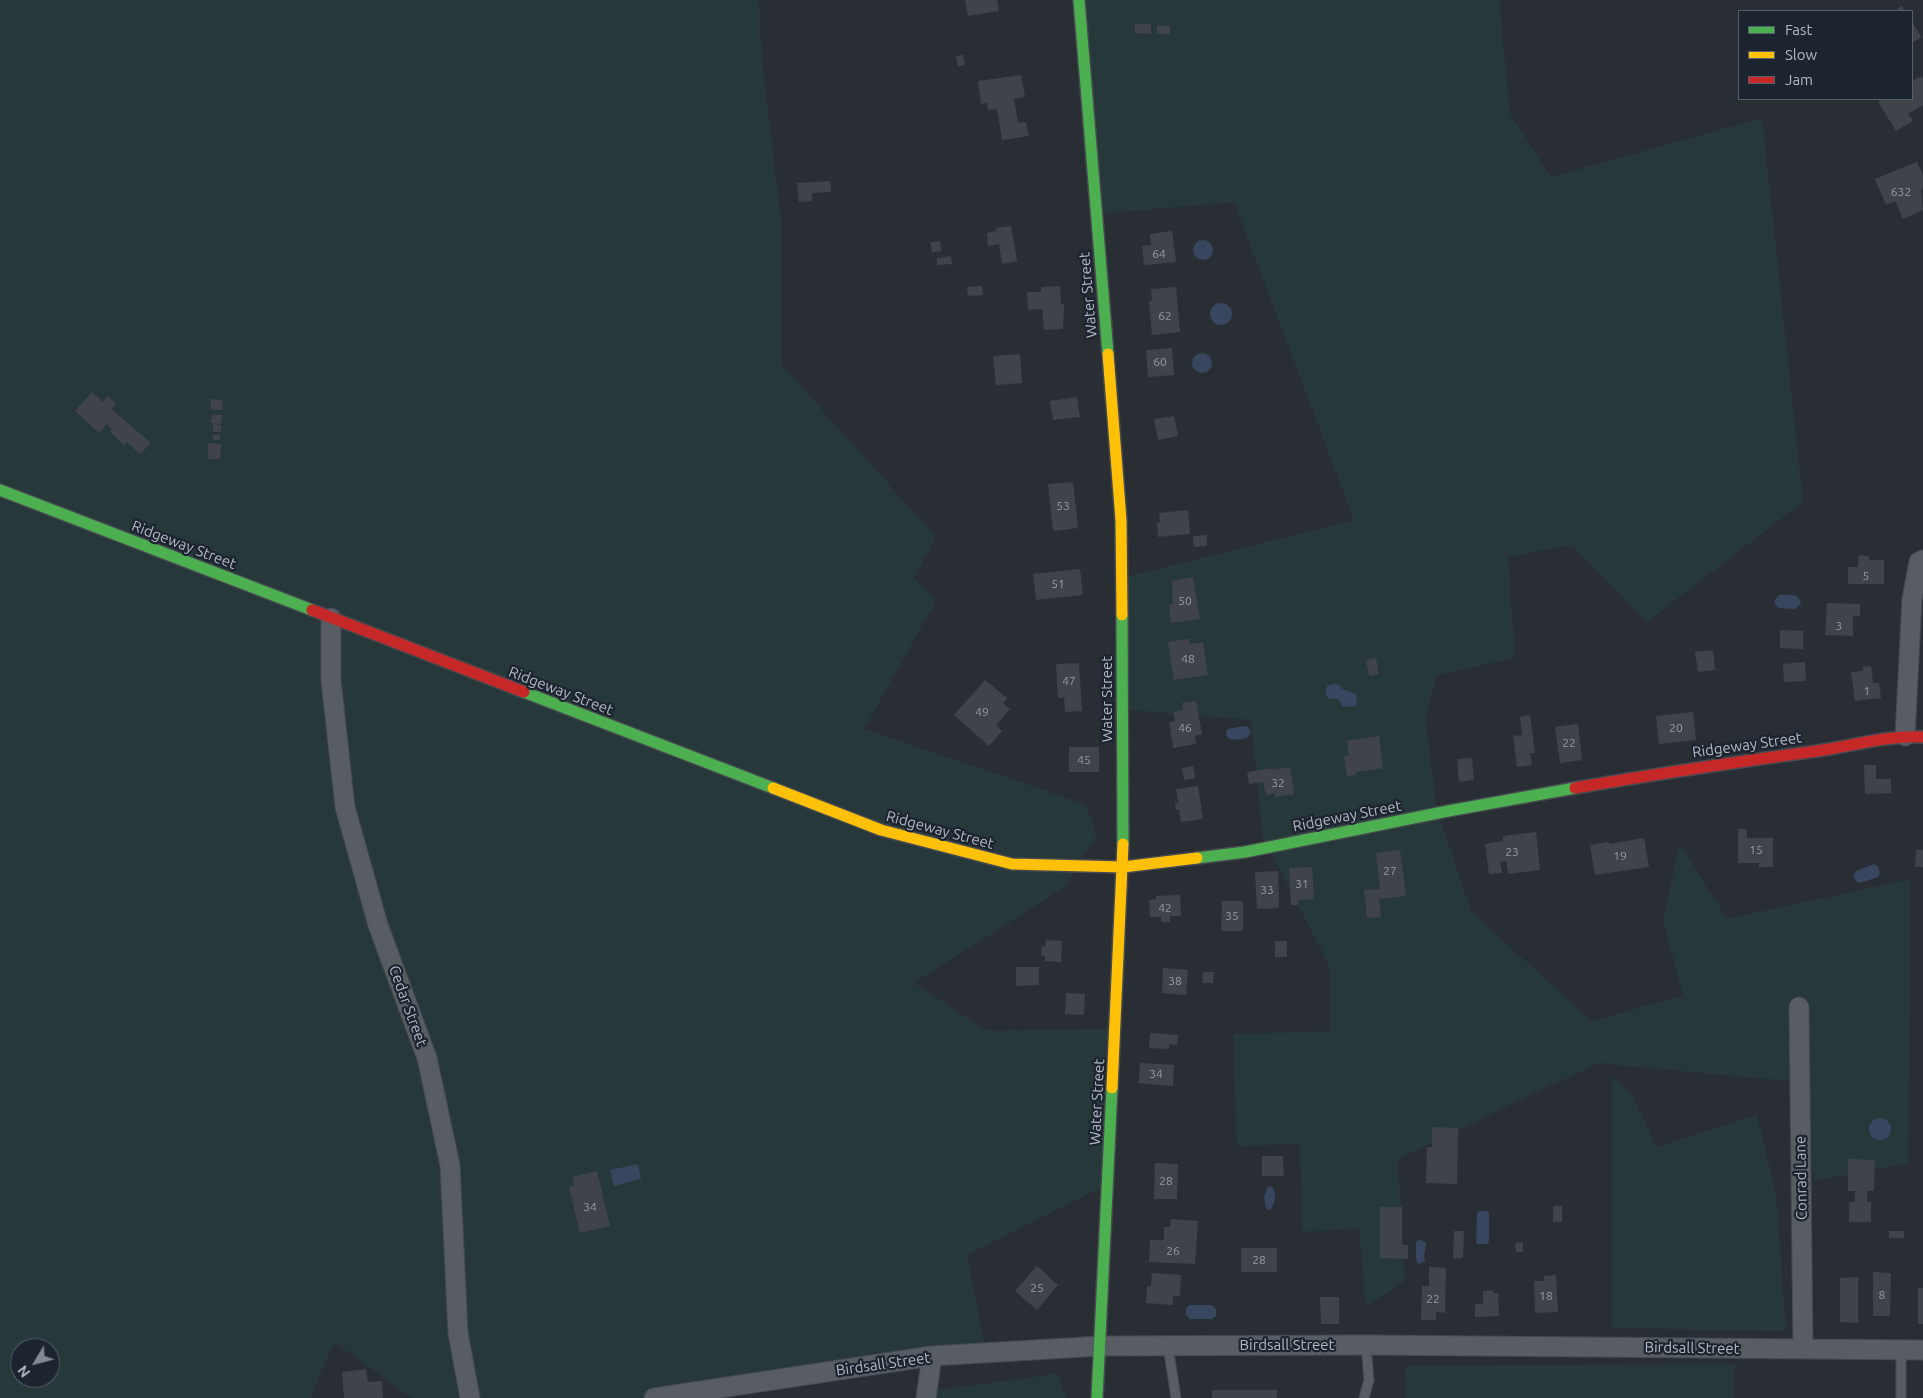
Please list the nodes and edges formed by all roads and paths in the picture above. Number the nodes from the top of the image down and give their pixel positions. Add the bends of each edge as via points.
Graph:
1 (1079, 0) edge
2 (0, 490) edge
3 (1923, 560) edge
4 (331, 618) junction
5 (1914, 736) edge
6 (1123, 867) junction
7 (1799, 1007) dead end
8 (1366, 1345) junction
9 (1101, 1346) junction
10 (1168, 1346) junction
11 (1803, 1349) junction
12 (1901, 1350) junction
13 (1923, 1350) edge
14 (932, 1356) junction
15 (470, 1398) edge
16 (654, 1398) edge
17 (926, 1398) edge
18 (1097, 1398) edge
19 (1176, 1398) edge
20 (1364, 1398) edge
21 (1901, 1398) edge

1 - 6 street, Water Street via 1121,520
2 - 4 street, Ridgeway Street
3 - 5 street via 1916,572 1912,599
4 - 6 street, Ridgeway Street via 881,830 1012,864
4 - 15 street, Cedar Street via 331,680 345,807 378,925 428,1058 450,1165 458,1333
5 - 6 street, Ridgeway Street via 1666,772 1245,852
6 - 9 street, Water Street
7 - 11 street, Conrad Lane
8 - 10 street, Birdsall Street
8 - 11 street, Birdsall Street
8 - 20 lane via 1369,1380
9 - 10 street, Birdsall Street
9 - 14 street, Birdsall Street
9 - 18 street, Water Street
10 - 19 lane
11 - 12 street, Birdsall Street
12 - 13 street, Birdsall Street
12 - 21 lane
14 - 16 street, Birdsall Street
14 - 17 street

